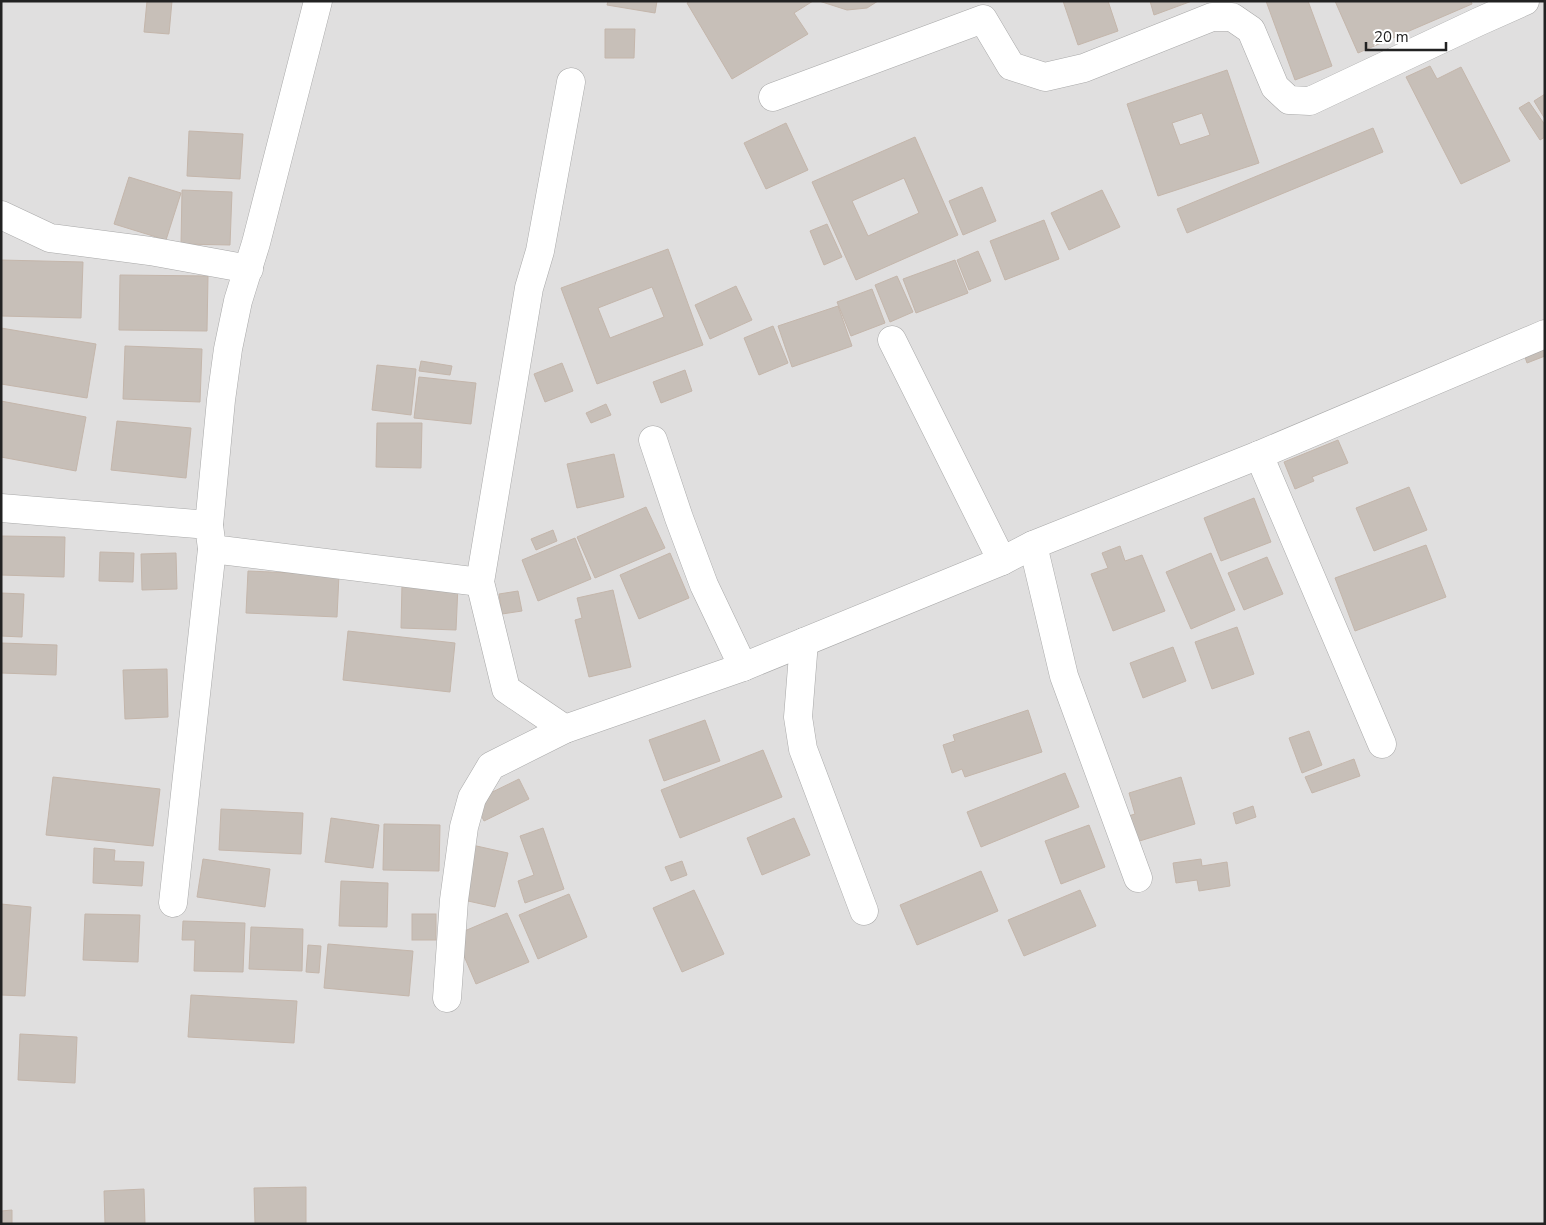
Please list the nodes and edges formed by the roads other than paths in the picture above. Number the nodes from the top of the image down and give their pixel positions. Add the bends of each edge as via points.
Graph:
1 (318, 1) edge
2 (1525, 1) edge
3 (980, 10) edge
4 (571, 82) dead end
5 (773, 97) dead end
6 (1, 215) edge
7 (249, 270) junction
8 (1545, 334) edge
9 (892, 340) dead end
10 (652, 440) dead end
11 (1259, 455) junction
12 (1, 508) edge
13 (210, 537) junction
14 (1033, 545) junction
15 (1002, 561) junction
16 (480, 582) junction
17 (804, 642) junction
18 (743, 667) junction
19 (565, 729) junction
20 (1382, 744) dead end
21 (1138, 878) dead end
22 (173, 903) dead end
23 (864, 910) dead end
24 (447, 998) dead end

1 - 7 street
2 - 3 street via 1310,101 1289,100 1275,87 1251,30 1232,17 1212,18 1084,68 1045,77 1011,66
3 - 5 street
4 - 16 street via 540,251 529,288
6 - 7 street via 50,238 150,251
7 - 13 street via 238,301 228,349
8 - 11 street
9 - 15 street
10 - 18 street via 704,585
11 - 14 street
11 - 20 street
12 - 13 street
13 - 16 street
13 - 22 street
14 - 15 street
14 - 21 street via 1064,676
15 - 17 street
16 - 19 street via 506,689
17 - 18 street
17 - 23 street via 798,717 803,749
18 - 19 street
19 - 24 street via 491,766 472,798 464,827 454,900

